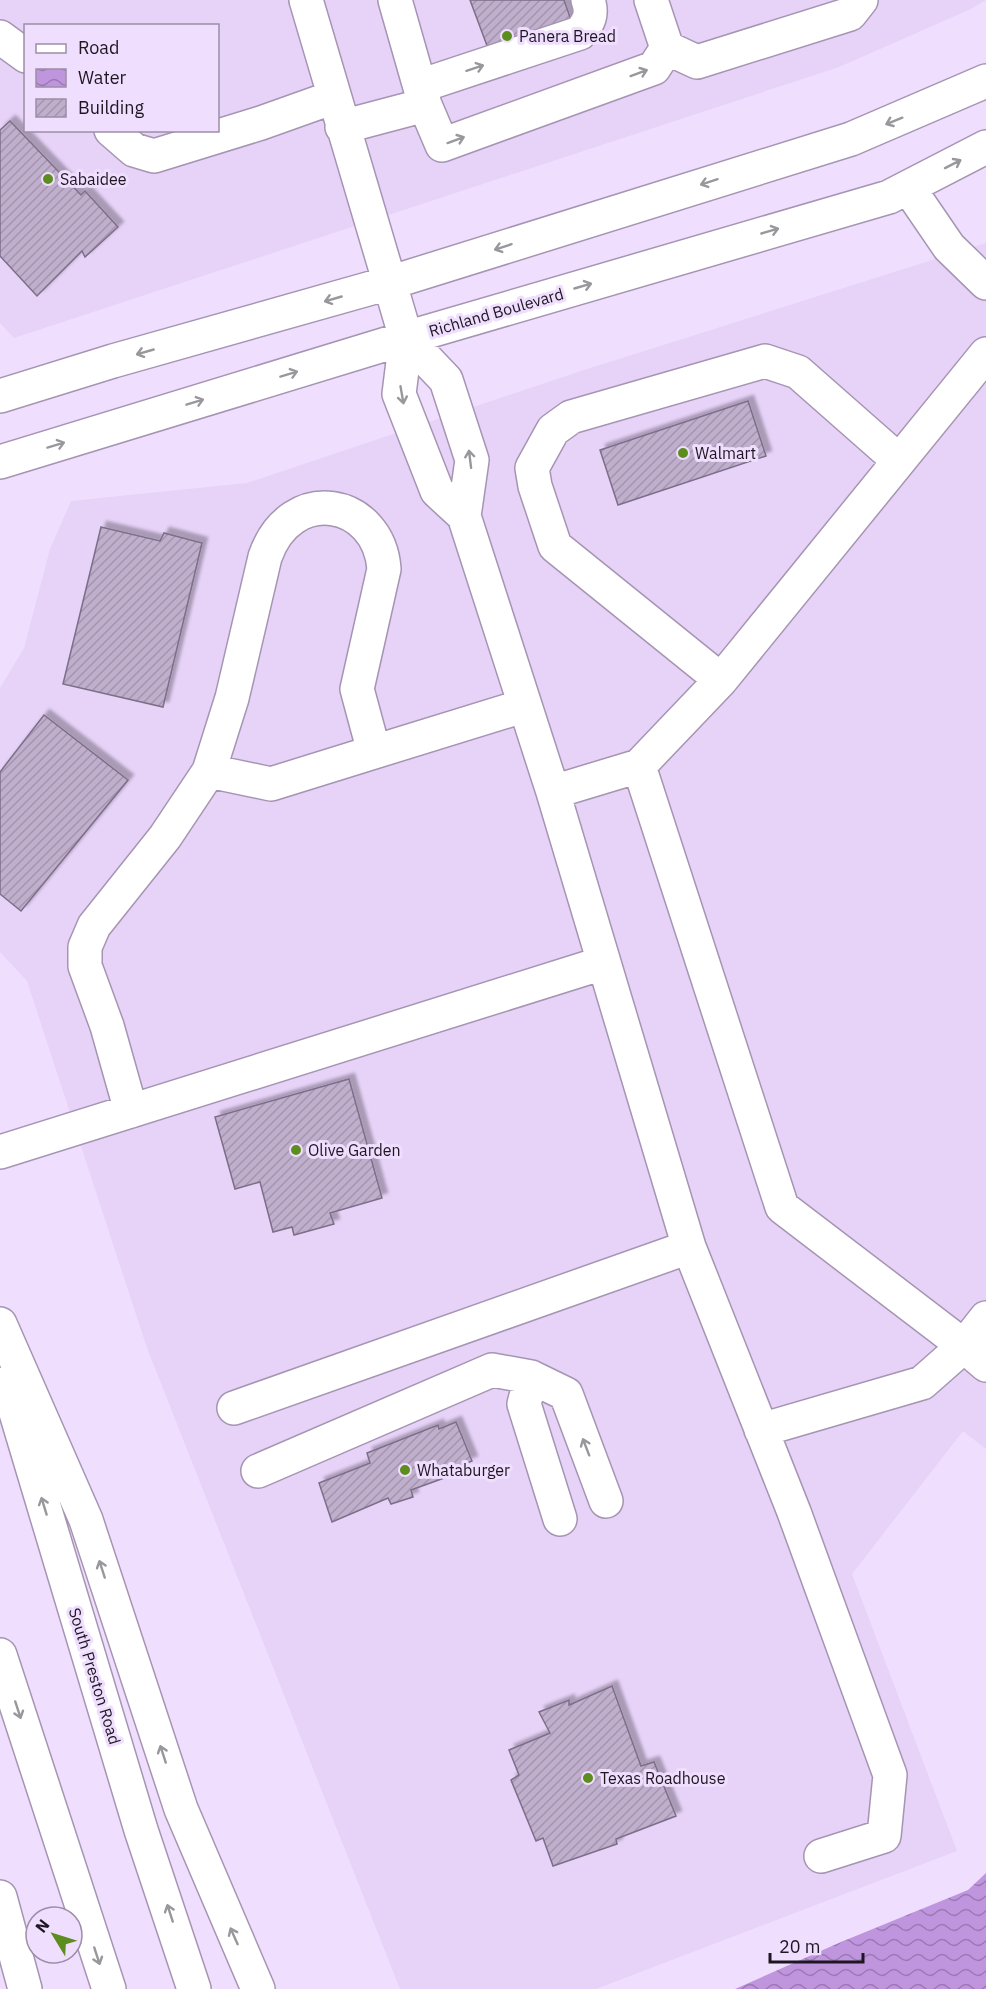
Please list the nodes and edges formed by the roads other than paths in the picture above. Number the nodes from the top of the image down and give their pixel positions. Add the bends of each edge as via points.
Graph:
1 (306, 0) edge
2 (395, 0) edge
3 (588, 0) edge
4 (651, 0) edge
5 (861, 0) edge
6 (0, 37) edge
7 (667, 48) junction
8 (24, 55) edge
9 (986, 81) edge
10 (422, 96) junction
11 (338, 112) junction
12 (113, 132) edge
13 (986, 147) edge
14 (908, 187) junction
15 (389, 283) junction
16 (986, 283) edge
17 (406, 338) junction
18 (986, 354) edge
19 (0, 396) edge
20 (898, 460) junction
21 (0, 462) edge
22 (464, 516) junction
23 (720, 680) junction
24 (523, 706) junction
25 (374, 752) junction
26 (639, 766) junction
27 (209, 771) junction
28 (553, 792) junction
29 (603, 963) junction
30 (131, 1111) junction
31 (0, 1152) edge
32 (688, 1247) junction
33 (986, 1318) edge
34 (0, 1324) edge
35 (975, 1355) edge
36 (0, 1361) edge
37 (531, 1377) junction
38 (234, 1408) dead end
39 (760, 1430) junction
40 (258, 1471) dead end
41 (606, 1501) dead end
42 (560, 1519) dead end
43 (0, 1655) edge
44 (821, 1856) dead end
45 (0, 1897) edge
46 (25, 1989) edge
47 (109, 1989) edge
48 (194, 1989) edge
49 (258, 1989) edge

1 - 11 street
2 - 10 street
10 -> 3 street via 580,33 592,10
4 - 7 street
5 - 7 street via 850,14 697,62
6 - 8 street
10 -> 7 street via 442,145 654,68
9 -> 15 street via 851,138
10 - 11 street
11 - 12 street via 261,123 154,156 134,150
11 - 15 street
14 -> 13 street, Richland Boulevard
14 - 16 street via 949,247
17 -> 14 street, Richland Boulevard via 889,197
15 - 17 street
15 -> 19 street
21 -> 17 street, Richland Boulevard
17 -> 22 street via 399,394 437,491
22 -> 17 street via 472,460 446,380
18 - 20 street
20 - 23 street
20 - 23 street via 798,372 765,362 571,417 553,430 532,468 555,546
22 - 24 street
23 - 26 street
24 - 25 street
24 - 28 street
25 - 27 street via 271,784
25 - 27 street via 357,689 384,569 383,554 376,540 355,518 330,508 314,508 284,523 272,540
26 - 28 street
26 - 35 street via 782,1207
27 - 30 street via 165,837 94,926 85,947 85,966
28 - 29 street
29 - 30 street
29 - 32 street
30 - 31 street
32 - 38 street
32 - 39 street
33 - 35 street
49 -> 34 street via 181,1809 86,1520
35 - 39 street via 922,1383
48 -> 36 street, South Preston Road via 141,1830
37 - 40 street via 492,1370
41 -> 37 street via 566,1394
37 - 42 street via 524,1404
39 - 44 street via 890,1775 884,1836
43 -> 47 street
45 - 46 street

